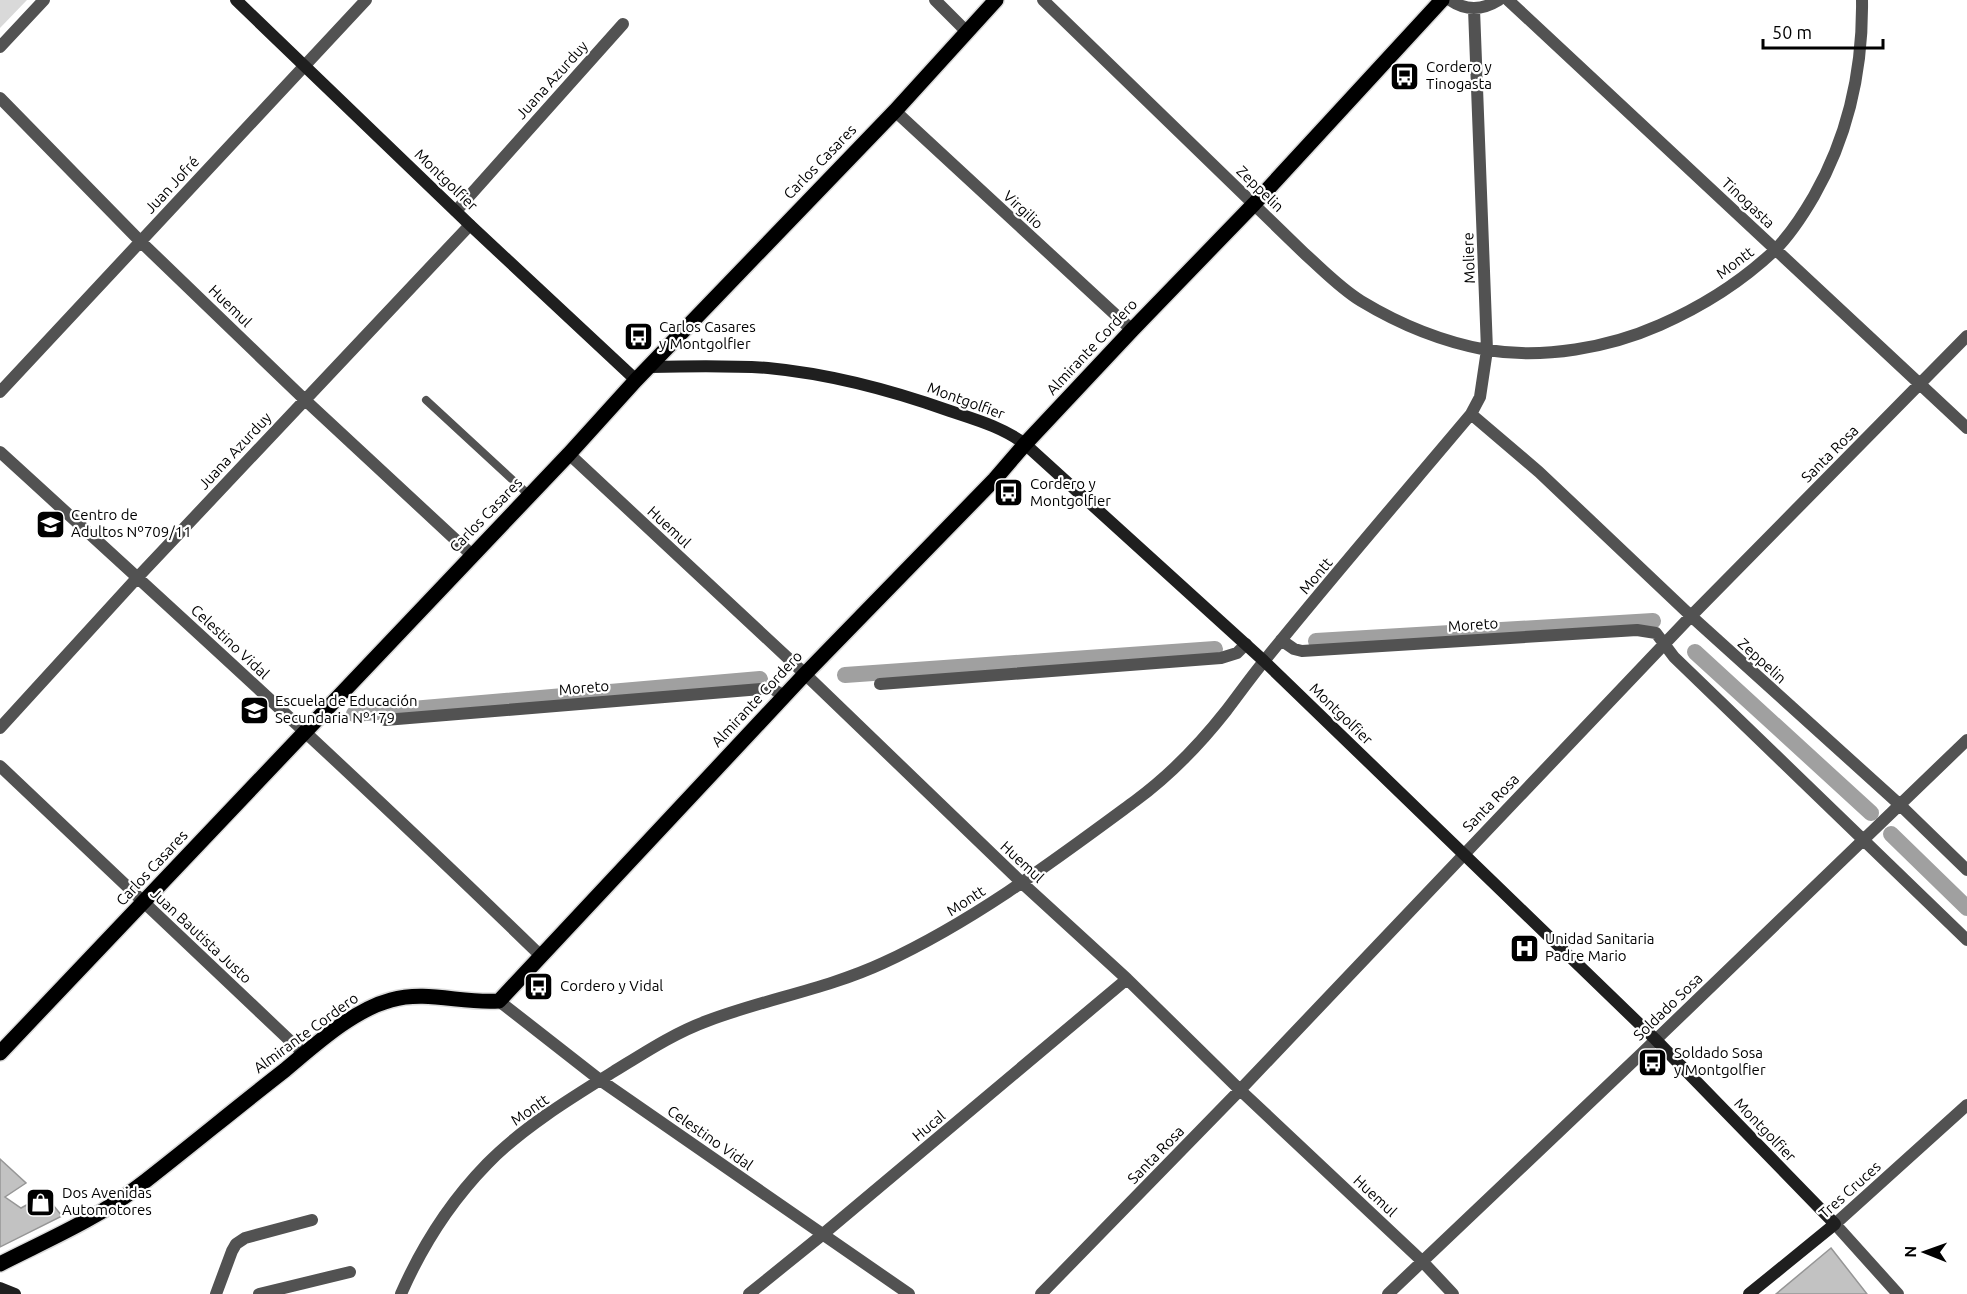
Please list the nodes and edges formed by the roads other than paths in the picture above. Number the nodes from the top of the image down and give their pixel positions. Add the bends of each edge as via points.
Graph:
1 (44, 0) edge
2 (236, 0) edge
3 (366, 0) edge
4 (935, 0) edge
5 (996, 0) edge
6 (1043, 0) edge
7 (1443, 0) edge
8 (1450, 0) edge
9 (1499, 0) edge
10 (1508, 0) edge
11 (1862, 0) edge
12 (1474, 9) junction
13 (623, 24) dead end
14 (966, 31) junction
15 (0, 47) edge
16 (305, 65) junction
17 (0, 98) edge
18 (895, 111) junction
19 (1254, 204) junction
20 (456, 211) junction
21 (470, 225) junction
22 (140, 241) junction
23 (1776, 249) junction
24 (1132, 330) junction
25 (1967, 336) edge
26 (1487, 350) junction
27 (649, 367) junction
28 (636, 380) junction
29 (1920, 384) junction
30 (0, 392) edge
31 (304, 399) junction
32 (426, 400) dead end
33 (1471, 414) junction
34 (1967, 428) edge
35 (1025, 444) junction
36 (0, 452) edge
37 (568, 454) junction
38 (529, 495) junction
39 (472, 555) junction
40 (137, 578) junction
41 (1691, 616) junction
42 (1281, 640) junction
43 (1246, 644) junction
44 (1664, 645) junction
45 (1264, 661) junction
46 (805, 674) junction
47 (880, 684) dead end
48 (784, 696) junction
49 (385, 720) dead end
50 (0, 728) edge
51 (304, 731) junction
52 (1967, 740) edge
53 (0, 766) edge
54 (1899, 804) junction
55 (1862, 840) junction
56 (1464, 853) junction
57 (1967, 870) edge
58 (1021, 882) junction
59 (144, 903) junction
60 (1967, 940) edge
61 (541, 956) junction
62 (1127, 979) junction
63 (499, 1001) junction
64 (1655, 1039) junction
65 (0, 1053) edge
66 (304, 1054) junction
67 (600, 1080) junction
68 (1240, 1090) junction
69 (1967, 1105) edge
70 (312, 1220) dead end
71 (1835, 1224) junction
72 (822, 1235) junction
73 (1422, 1261) junction
74 (0, 1264) edge
75 (350, 1272) dead end
76 (0, 1288) edge
77 (15, 1294) edge
78 (216, 1294) edge
79 (259, 1294) edge
80 (401, 1294) edge
81 (749, 1294) edge
82 (909, 1294) edge
83 (1041, 1294) edge
84 (1388, 1294) edge
85 (1453, 1294) edge
86 (1749, 1294) edge
87 (1898, 1294) edge

1 - 15 street
2 - 16 street, Montgolfier
3 - 16 street, Juan Jofré
4 - 14 street
5 - 14 main road, Carlos Casares
6 - 19 street, Zeppelin
7 - 19 main road, Almirante Cordero
8 - 12 street
9 - 12 street
10 - 23 street, Tinogasta
11 - 23 street, Montt via 1854,90 1842,137 1803,216
12 - 26 street, Moliere
13 - 20 street, Juana Azurduy
14 - 18 main road, Carlos Casares
16 - 20 street, Montgolfier
16 - 22 street, Juan Jofré
17 - 22 street, Huemul
18 - 24 street, Virgilio
18 - 27 main road, Carlos Casares
19 - 24 main road, Almirante Cordero
19 - 26 street, Zeppelin via 1332,279 1360,300 1419,330
20 - 21 street, Montgolfier
21 - 28 street, Montgolfier
21 - 31 street, Juana Azurduy
22 - 30 street, Juan Jofré
22 - 31 street, Huemul
23 - 26 street, Montt via 1728,288 1641,333 1556,352
23 - 29 street, Tinogasta
24 - 35 main road, Almirante Cordero
25 - 29 street, Santa Rosa
26 - 33 street, Moliere via 1480,398
27 - 28 main road, Carlos Casares
27 - 35 street, Montgolfier via 769,369 867,385 1003,429
28 - 37 main road, Carlos Casares
29 - 34 street, Tinogasta
29 - 41 street, Santa Rosa
31 - 39 street, Huemul
31 - 40 street, Juana Azurduy
32 - 38 lane
33 - 41 street, Zeppelin via 1539,472
33 - 42 street, Montt
35 - 43 street, Montgolfier
35 - 46 main road, Almirante Cordero
36 - 40 street, Celestino Vidal
37 - 38 main road, Carlos Casares
37 - 46 street, Huemul
38 - 39 main road, Carlos Casares
39 - 51 main road, Carlos Casares
40 - 50 street, Juana Azurduy
40 - 51 street, Celestino Vidal
41 - 44 street, Santa Rosa
41 - 54 street, Zeppelin
42 - 44 street, Moreto via 1302,651 1637,630 1656,633
42 - 45 street, Montt
43 - 45 street, Montgolfier
43 - 47 street via 1237,653 1221,658
44 - 55 street
44 - 56 street, Santa Rosa
45 - 56 street, Montgolfier
45 - 58 street, Montt via 1204,737 1151,790
46 - 48 main road, Almirante Cordero
46 - 58 street, Huemul
48 - 49 street, Moreto via 773,689 761,689
48 - 61 main road, Almirante Cordero
51 - 59 main road, Carlos Casares
51 - 61 street, Celestino Vidal
52 - 54 street, Soldado Sosa
53 - 59 street, Juan Bautista Justo
54 - 55 street, Soldado Sosa
54 - 57 street, Zeppelin
55 - 60 street
55 - 64 street, Soldado Sosa
56 - 64 street, Montgolfier
56 - 68 street, Santa Rosa
58 - 62 street, Huemul
58 - 67 street, Montt via 961,923 881,964 694,1026
59 - 65 main road, Carlos Casares
59 - 66 street, Juan Bautista Justo
61 - 63 main road, Almirante Cordero
62 - 68 street, Huemul
62 - 72 street, Hucal
63 - 66 main road, Almirante Cordero via 429,996 392,999 351,1019
63 - 67 street, Celestino Vidal
64 - 71 street, Montgolfier
64 - 73 street, Soldado Sosa
66 - 74 main road, Almirante Cordero via 136,1188 81,1223
67 - 72 street, Celestino Vidal
67 - 80 street, Montt via 525,1131 488,1163 443,1218
68 - 73 street, Huemul
68 - 83 street, Santa Rosa
69 - 71 street, Tres Cruces
70 - 78 street via 245,1238 236,1244
71 - 86 street, Tres Cruces
71 - 87 street, Montgolfier
72 - 81 street, Hucal
72 - 82 street, Celestino Vidal
73 - 84 street, Soldado Sosa
73 - 85 street, Huemul
75 - 79 street
76 - 77 street

